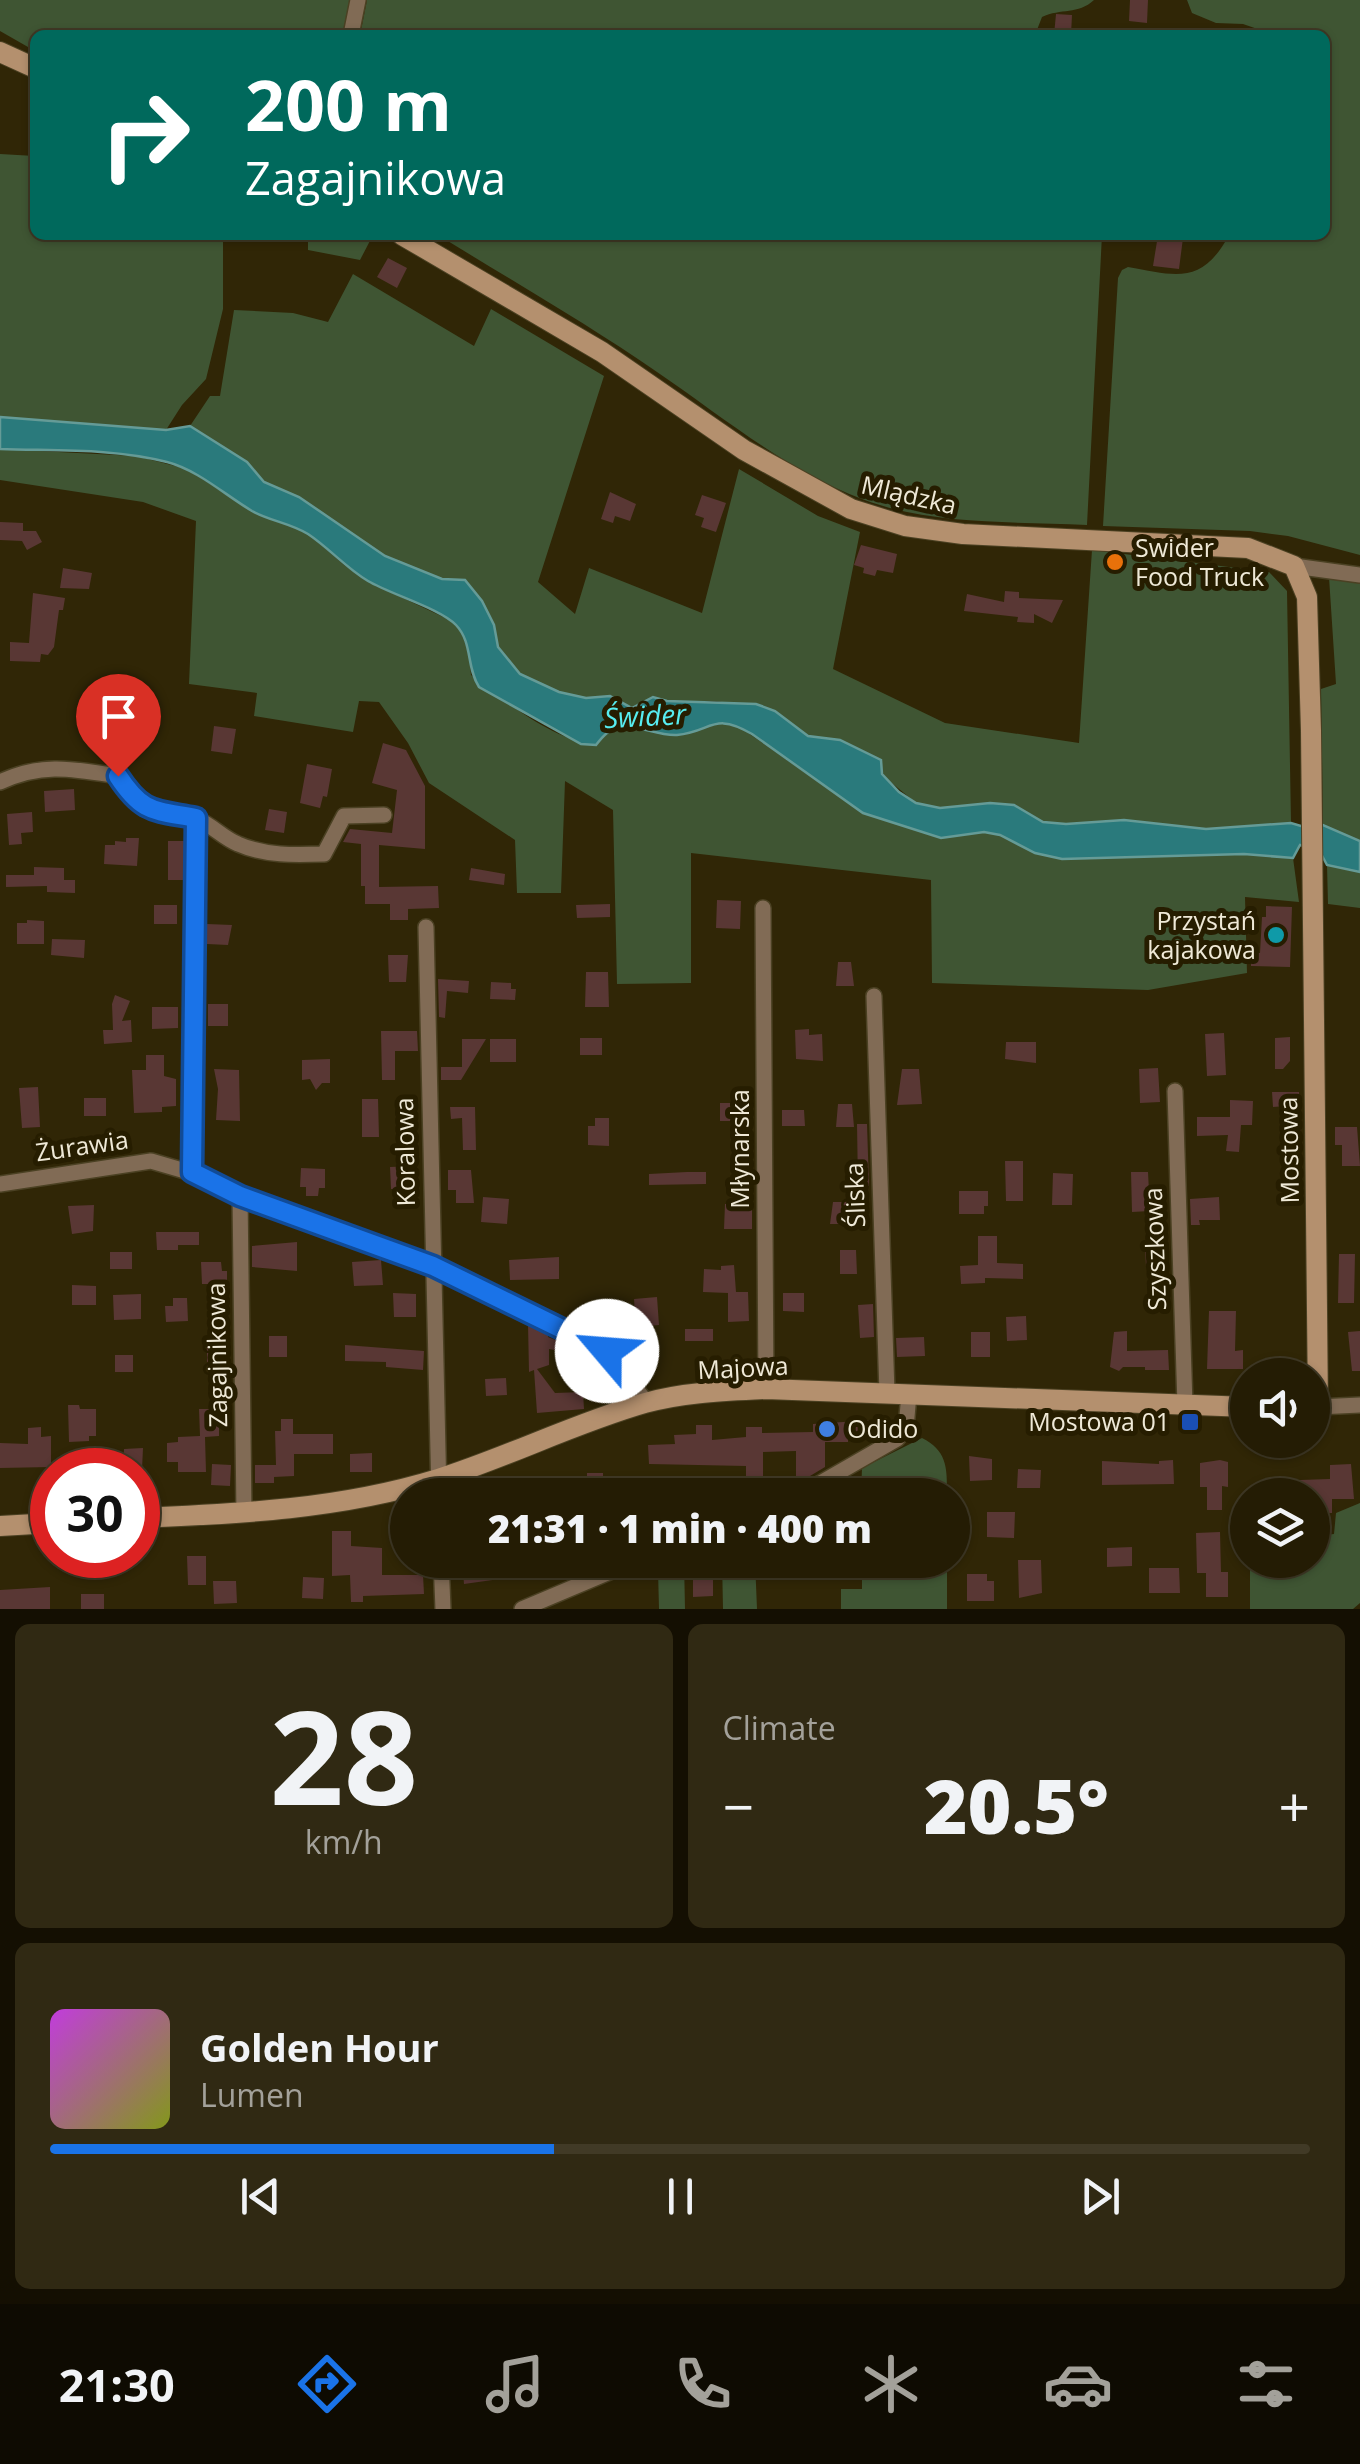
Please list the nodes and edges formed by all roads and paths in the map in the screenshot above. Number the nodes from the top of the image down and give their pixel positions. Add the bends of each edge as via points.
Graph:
1 (358, 0) edge
2 (353, 30) edge
3 (0, 52) edge
4 (30, 66) edge
5 (411, 240) edge
6 (1294, 566) junction
7 (1360, 575) edge
8 (0, 782) edge
9 (384, 816) dead end
10 (196, 818) junction
11 (763, 908) dead end
12 (426, 927) dead end
13 (874, 996) dead end
14 (1176, 1091) dead end
15 (192, 1172) junction
16 (0, 1184) edge
17 (240, 1196) junction
18 (433, 1266) junction
19 (1316, 1358) edge
20 (766, 1389) junction
21 (886, 1393) junction
22 (909, 1394) junction
23 (646, 1403) junction
24 (1185, 1405) junction
25 (1360, 1405) edge
26 (1230, 1406) edge
27 (1330, 1406) edge
28 (439, 1478) edge
29 (461, 1478) edge
30 (829, 1478) edge
31 (390, 1494) edge
32 (244, 1514) junction
33 (160, 1517) edge
34 (30, 1524) edge
35 (0, 1526) edge
36 (442, 1578) edge
37 (595, 1578) edge
38 (443, 1609) edge
39 (522, 1609) edge

1 - 2 street
3 - 4 street
5 - 6 street, Mlądzka via 602,352 744,450 851,509 963,534 1248,548
6 - 7 street
6 - 19 street, Mostowa via 1307,596 1312,748
8 - 10 street via 24,770 118,776 146,808
9 - 10 street via 344,816 324,854 284,856 238,844
10 - 15 street
11 - 20 street, Młynarska
12 - 18 street, Koralowa
13 - 21 street, Śliska
14 - 24 street, Szyszkowa
15 - 16 street, Żurawia via 152,1161
15 - 17 street, Żurawia
17 - 18 street, Żurawia
17 - 32 street, Zagajnikowa
18 - 23 street, Żurawia via 607,1351
18 - 28 street, Koralowa
20 - 21 street, Majowa
20 - 23 street, Majowa
21 - 22 street, Majowa
22 - 24 street, Majowa
22 - 30 street via 906,1428 897,1439
23 - 29 street, Majowa
24 - 26 street, Majowa
25 - 27 street
31 - 32 street, Majowa
32 - 33 street, Majowa
34 - 35 street
36 - 38 street
37 - 39 street

